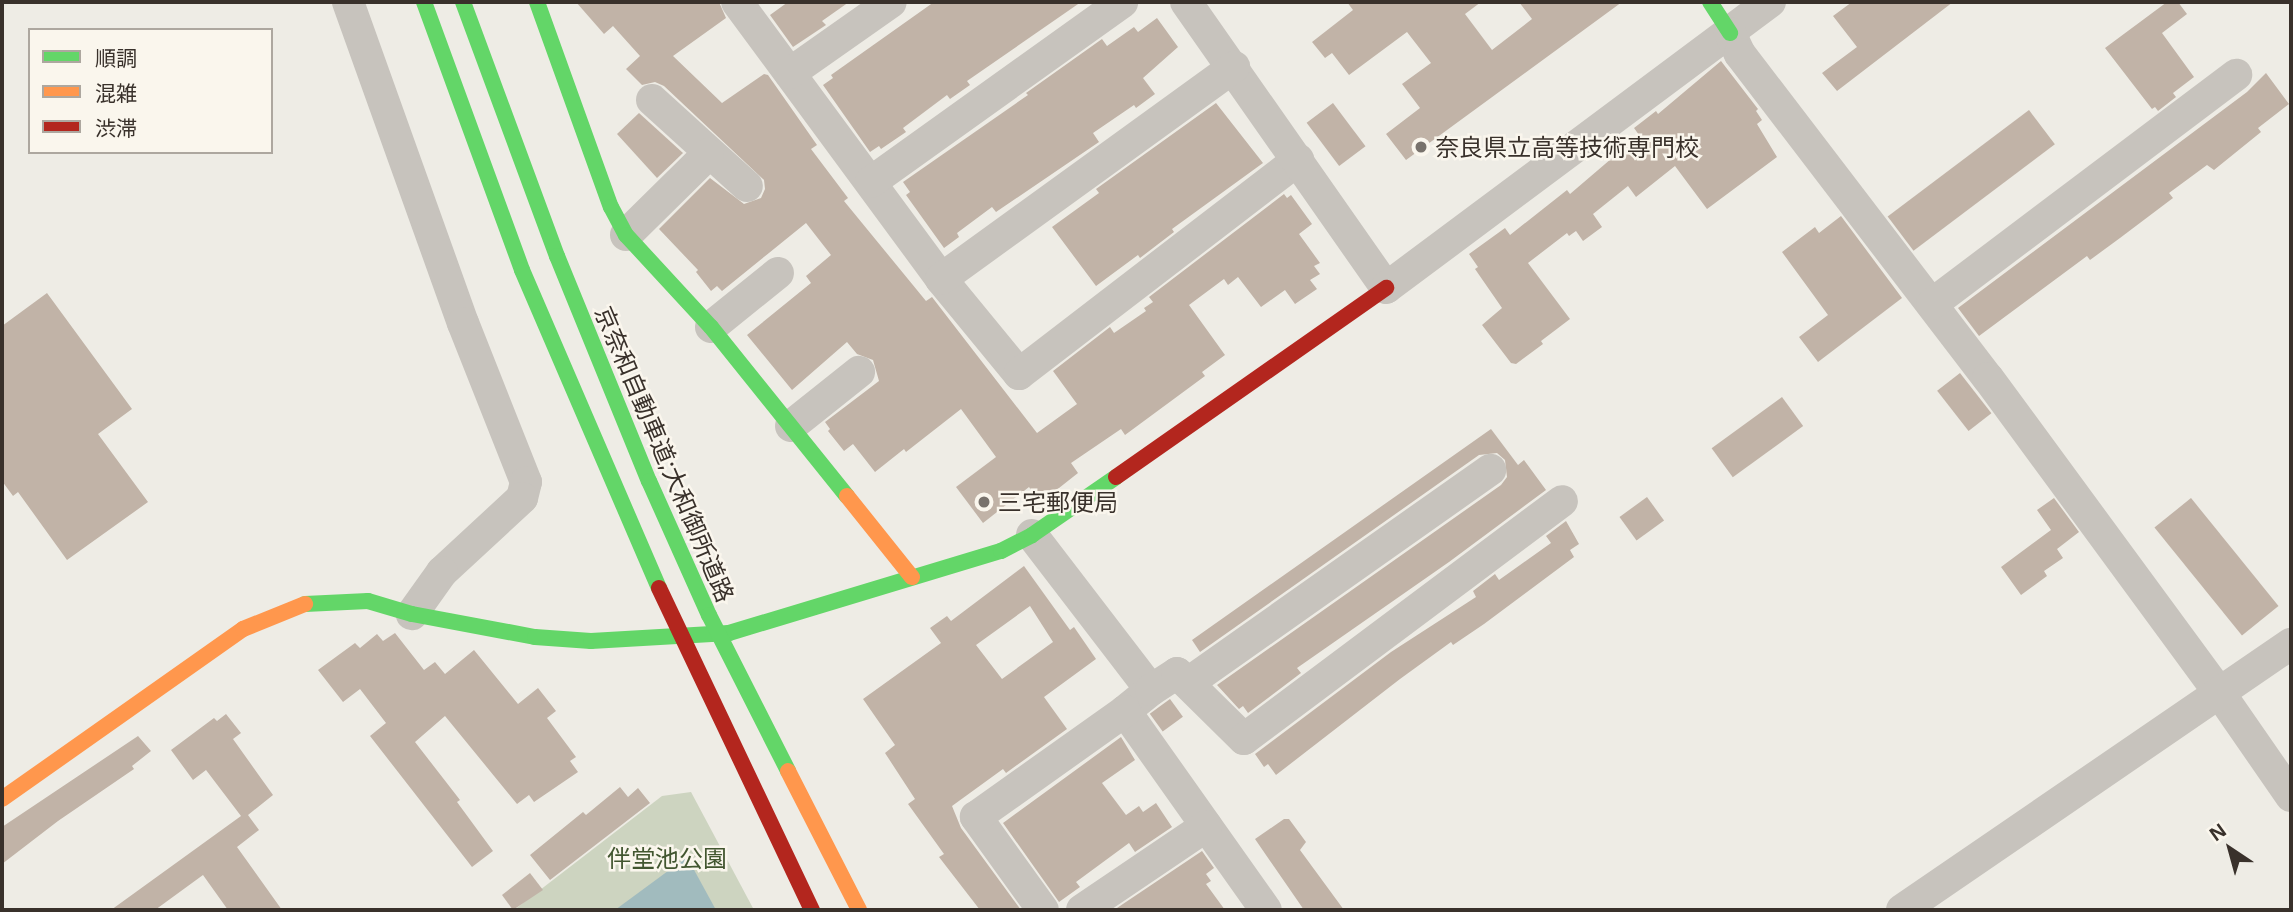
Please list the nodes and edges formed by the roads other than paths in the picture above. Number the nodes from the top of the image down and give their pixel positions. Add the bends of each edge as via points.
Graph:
1 (348, 2) edge
2 (424, 2) edge
3 (463, 2) edge
4 (537, 2) edge
5 (737, 2) edge
6 (891, 2) edge
7 (1122, 2) edge
8 (1186, 2) edge
9 (1710, 2) edge
10 (1770, 2) edge
11 (1730, 33) junction
12 (1234, 68) junction
13 (790, 73) junction
14 (2236, 75) dead end
15 (652, 100) dead end
16 (708, 154) junction
17 (1298, 160) junction
18 (871, 182) junction
19 (747, 186) dead end
20 (626, 235) junction
21 (778, 273) dead end
22 (941, 279) junction
23 (1386, 288) junction
24 (1932, 304) junction
25 (711, 327) junction
26 (859, 372) dead end
27 (791, 426) junction
28 (1490, 470) dead end
29 (1562, 501) dead end
30 (1032, 535) junction
31 (912, 578) junction
32 (412, 614) junction
33 (2291, 644) edge
34 (1188, 683) junction
35 (1151, 690) junction
36 (2221, 695) junction
37 (1125, 711) junction
38 (2291, 796) edge
39 (2, 799) edge
40 (1206, 826) junction
41 (812, 910) edge
42 (859, 910) edge
43 (1043, 910) edge
44 (1083, 910) edge
45 (1266, 910) edge
46 (1902, 910) edge

1 - 32 street via 458,310 526,482 522,498 442,572
2 - 41 main road, bridge via 522,270 677,630
3 - 42 main road, 京奈和自動車道;大和御所道路, bridge via 557,256 649,481 709,615
4 - 20 main road via 611,207
5 - 13 street
6 - 13 street
7 - 18 street
8 - 12 street
9 - 11 main road
10 - 11 street
11 - 23 street
11 - 24 street via 1740,54
12 - 17 street
12 - 22 street
13 - 18 street
14 - 24 street
15 - 16 street
16 - 19 street
16 - 20 street
17 - 22 street via 1019,374
17 - 23 street
18 - 22 street
20 - 25 main road
21 - 25 street
23 - 30 main road
24 - 36 street
25 - 27 main road
26 - 27 street
27 - 31 main road
28 - 34 street
29 - 34 street via 1244,739
30 - 31 main road via 1001,551
30 - 35 street
31 - 32 main road via 729,633 701,636 591,641 546,638
32 - 39 main road via 368,601 305,604 243,629
33 - 36 street
34 - 35 street via 1177,673
35 - 37 street
36 - 38 street
36 - 46 street
37 - 40 street
37 - 43 street via 976,817
40 - 44 street
40 - 45 street

